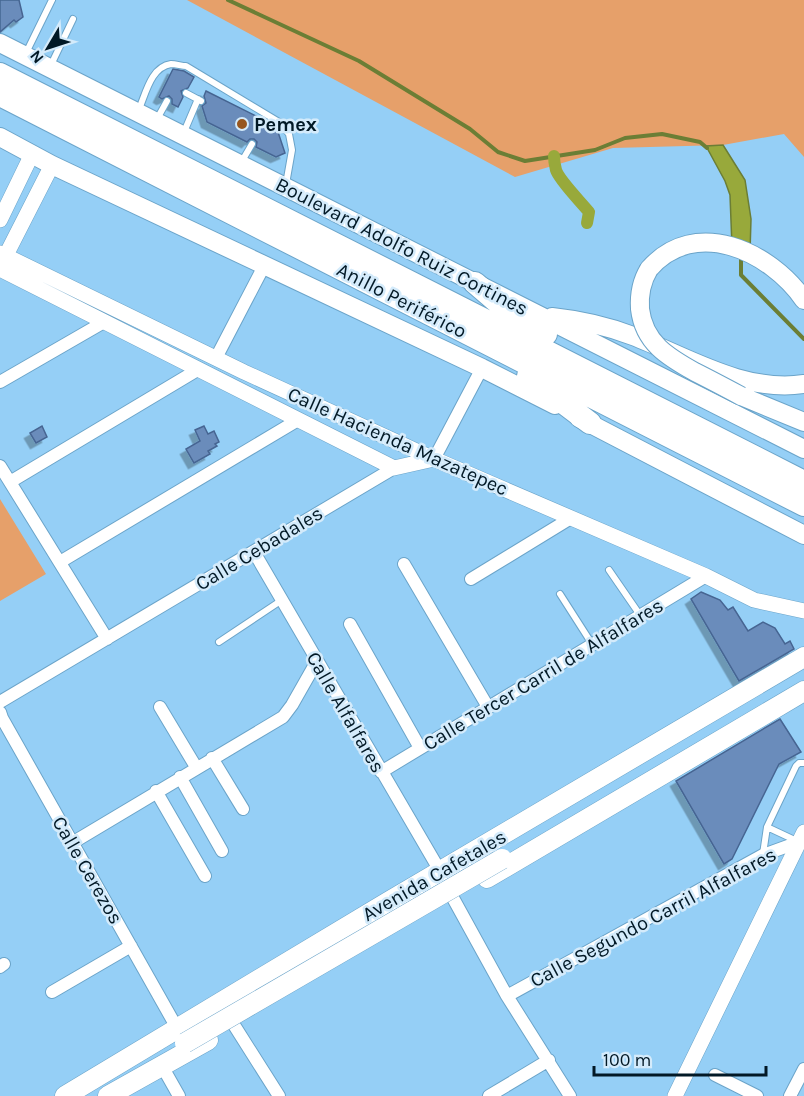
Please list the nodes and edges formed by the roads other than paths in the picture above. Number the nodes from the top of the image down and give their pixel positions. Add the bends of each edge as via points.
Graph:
1 (52, 0) edge
2 (73, 19) dead end
3 (0, 43) edge
4 (25, 56) junction
5 (50, 68) junction
6 (0, 74) edge
7 (186, 93) dead end
8 (0, 95) edge
9 (167, 101) dead end
10 (138, 113) junction
11 (156, 122) junction
12 (182, 135) junction
13 (0, 137) edge
14 (252, 144) dead end
15 (32, 154) junction
16 (241, 164) junction
17 (52, 165) junction
18 (286, 187) junction
19 (0, 220) edge
20 (2, 261) edge
21 (264, 266) junction
22 (475, 283) junction
23 (57, 290) junction
24 (804, 300) edge
25 (541, 316) junction
26 (104, 322) junction
27 (484, 342) junction
28 (216, 358) junction
29 (482, 368) junction
30 (199, 369) junction
31 (244, 372) junction
32 (0, 382) edge
33 (804, 384) edge
34 (237, 389) junction
35 (628, 392) junction
36 (298, 420) junction
37 (804, 422) edge
38 (590, 423) junction
39 (804, 449) edge
40 (434, 459) junction
41 (0, 466) edge
42 (394, 468) junction
43 (10, 482) junction
44 (804, 482) edge
45 (804, 505) edge
46 (571, 518) junction
47 (804, 535) edge
48 (254, 552) junction
49 (60, 562) junction
50 (404, 564) dead end
51 (609, 570) dead end
52 (706, 576) junction
53 (471, 579) dead end
54 (560, 594) dead end
55 (282, 600) junction
56 (804, 611) edge
57 (640, 615) junction
58 (350, 624) dead end
59 (107, 639) junction
60 (219, 642) dead end
61 (592, 644) junction
62 (804, 657) edge
63 (317, 661) junction
64 (804, 665) edge
65 (804, 684) edge
66 (804, 691) edge
67 (0, 702) edge
68 (160, 707) dead end
69 (488, 707) junction
70 (0, 712) edge
71 (420, 748) junction
72 (212, 758) junction
73 (804, 763) edge
74 (196, 767) junction
75 (381, 772) junction
76 (180, 777) junction
77 (156, 791) junction
78 (243, 809) dead end
79 (767, 827) junction
80 (802, 837) edge
81 (72, 843) junction
82 (222, 852) dead end
83 (763, 855) junction
84 (460, 860) junction
85 (440, 871) junction
86 (204, 876) dead end
87 (453, 898) junction
88 (387, 902) junction
89 (400, 929) junction
90 (131, 946) junction
91 (52, 992) dead end
92 (507, 996) junction
93 (234, 1025) junction
94 (181, 1035) junction
95 (549, 1060) junction
96 (162, 1066) junction
97 (803, 1073) edge
98 (715, 1075) dead end
99 (66, 1096) edge
100 (98, 1096) edge
101 (108, 1096) edge
102 (179, 1096) edge
103 (279, 1096) edge
104 (489, 1096) edge
105 (570, 1096) edge
106 (675, 1096) edge
107 (757, 1096) edge
108 (790, 1096) edge

1 - 4 lane
2 - 5 lane
3 - 4 main road, Boulevard Adolfo Ruiz Cortines
4 - 5 main road, Boulevard Adolfo Ruiz Cortines
5 - 10 main road, Boulevard Adolfo Ruiz Cortines
6 - 35 highway, Anillo Periférico
7 - 12 lane via 200,100
8 - 27 highway, Anillo Periférico
9 - 11 lane
10 - 11 main road, Boulevard Adolfo Ruiz Cortines
10 - 18 lane via 157,71 171,64 186,66 279,122 289,134 292,150
11 - 12 main road, Boulevard Adolfo Ruiz Cortines
12 - 16 main road, Boulevard Adolfo Ruiz Cortines
13 - 15 main road
14 - 16 lane
15 - 17 main road
15 - 19 street
16 - 18 main road, Boulevard Adolfo Ruiz Cortines
17 - 20 street
17 - 21 main road
18 - 22 main road, Boulevard Adolfo Ruiz Cortines
20 - 23 street, Calle Hacienda Mazatepec
21 - 28 street
21 - 29 main road
22 - 25 main road, Boulevard Adolfo Ruiz Cortines
22 - 35 highway via 511,314 578,354
23 - 26 street, Calle Hacienda Mazatepec
23 - 28 street, Calle Hacienda Mazatepec
24 - 37 main road, bridge via 787,279 753,255 702,242 669,251 649,269 639,299 643,325 651,341 670,358 741,396
25 - 33 main road via 614,329 728,376 775,386
25 - 39 main road, Boulevard Adolfo Ruiz Cortines
26 - 30 street, Calle Hacienda Mazatepec
26 - 32 street
27 - 38 highway
27 - 45 highway, Anillo Periférico
28 - 31 street, Calle Hacienda Mazatepec
29 - 38 main road
29 - 40 street
30 - 34 street, Calle Hacienda Mazatepec
30 - 43 street
31 - 34 street
31 - 40 street, Calle Hacienda Mazatepec
34 - 36 street, Calle Hacienda Mazatepec
35 - 44 highway, Anillo Periférico
36 - 42 street, Calle Hacienda Mazatepec
36 - 49 street
38 - 47 main road
40 - 42 street, Calle Cebadales
40 - 46 street, Calle Hacienda Mazatepec
41 - 43 street
42 - 48 street, Calle Cebadales
43 - 49 street
46 - 52 street, Calle Hacienda Mazatepec
46 - 53 street
48 - 55 street, Calle Alfalfares
48 - 59 street, Calle Cebadales
49 - 59 street
50 - 69 street
51 - 57 lane
52 - 56 street, Calle Hacienda Mazatepec via 754,600
52 - 57 street, Calle Tercer Carril de Alfalfares
54 - 61 lane
55 - 60 lane
55 - 63 street, Calle Alfalfares
57 - 61 street, Calle Tercer Carril de Alfalfares
58 - 71 street
59 - 67 street, Calle Cebadales
61 - 69 street, Calle Tercer Carril de Alfalfares
62 - 84 main road, Avenida Cafetales
63 - 72 street via 283,717
63 - 75 street, Calle Alfalfares
64 - 84 main road via 525,831
65 - 94 main road, bridge
66 - 87 main road, Avenida Cafetales
68 - 74 street
69 - 71 street, Calle Tercer Carril de Alfalfares
70 - 81 street, Calle Cerezos
71 - 75 street, Calle Tercer Carril de Alfalfares
72 - 74 street
72 - 78 street
73 - 79 lane via 796,766
74 - 76 street
75 - 85 street, Calle Alfalfares
76 - 77 street
76 - 82 street
77 - 81 street
77 - 86 street
79 - 80 lane
79 - 83 lane
80 - 83 street, Calle Segundo Carril Alfalfares
80 - 106 street
81 - 90 street, Calle Cerezos
83 - 92 street, Calle Segundo Carril Alfalfares
84 - 85 main road, Avenida Cafetales
85 - 88 main road, Avenida Cafetales
87 - 89 main road, Avenida Cafetales
87 - 92 street
88 - 89 main road via 395,900 405,907 407,916
88 - 94 main road, Avenida Cafetales
89 - 93 main road, Avenida Cafetales
90 - 91 street
90 - 94 street, Calle Cerezos
92 - 95 street
93 - 96 main road, Avenida Cafetales
93 - 103 street
94 - 99 main road, Avenida Cafetales
94 - 100 main road
95 - 104 street
95 - 105 street
96 - 101 main road, Avenida Cafetales
96 - 102 street
97 - 108 street
98 - 107 street

